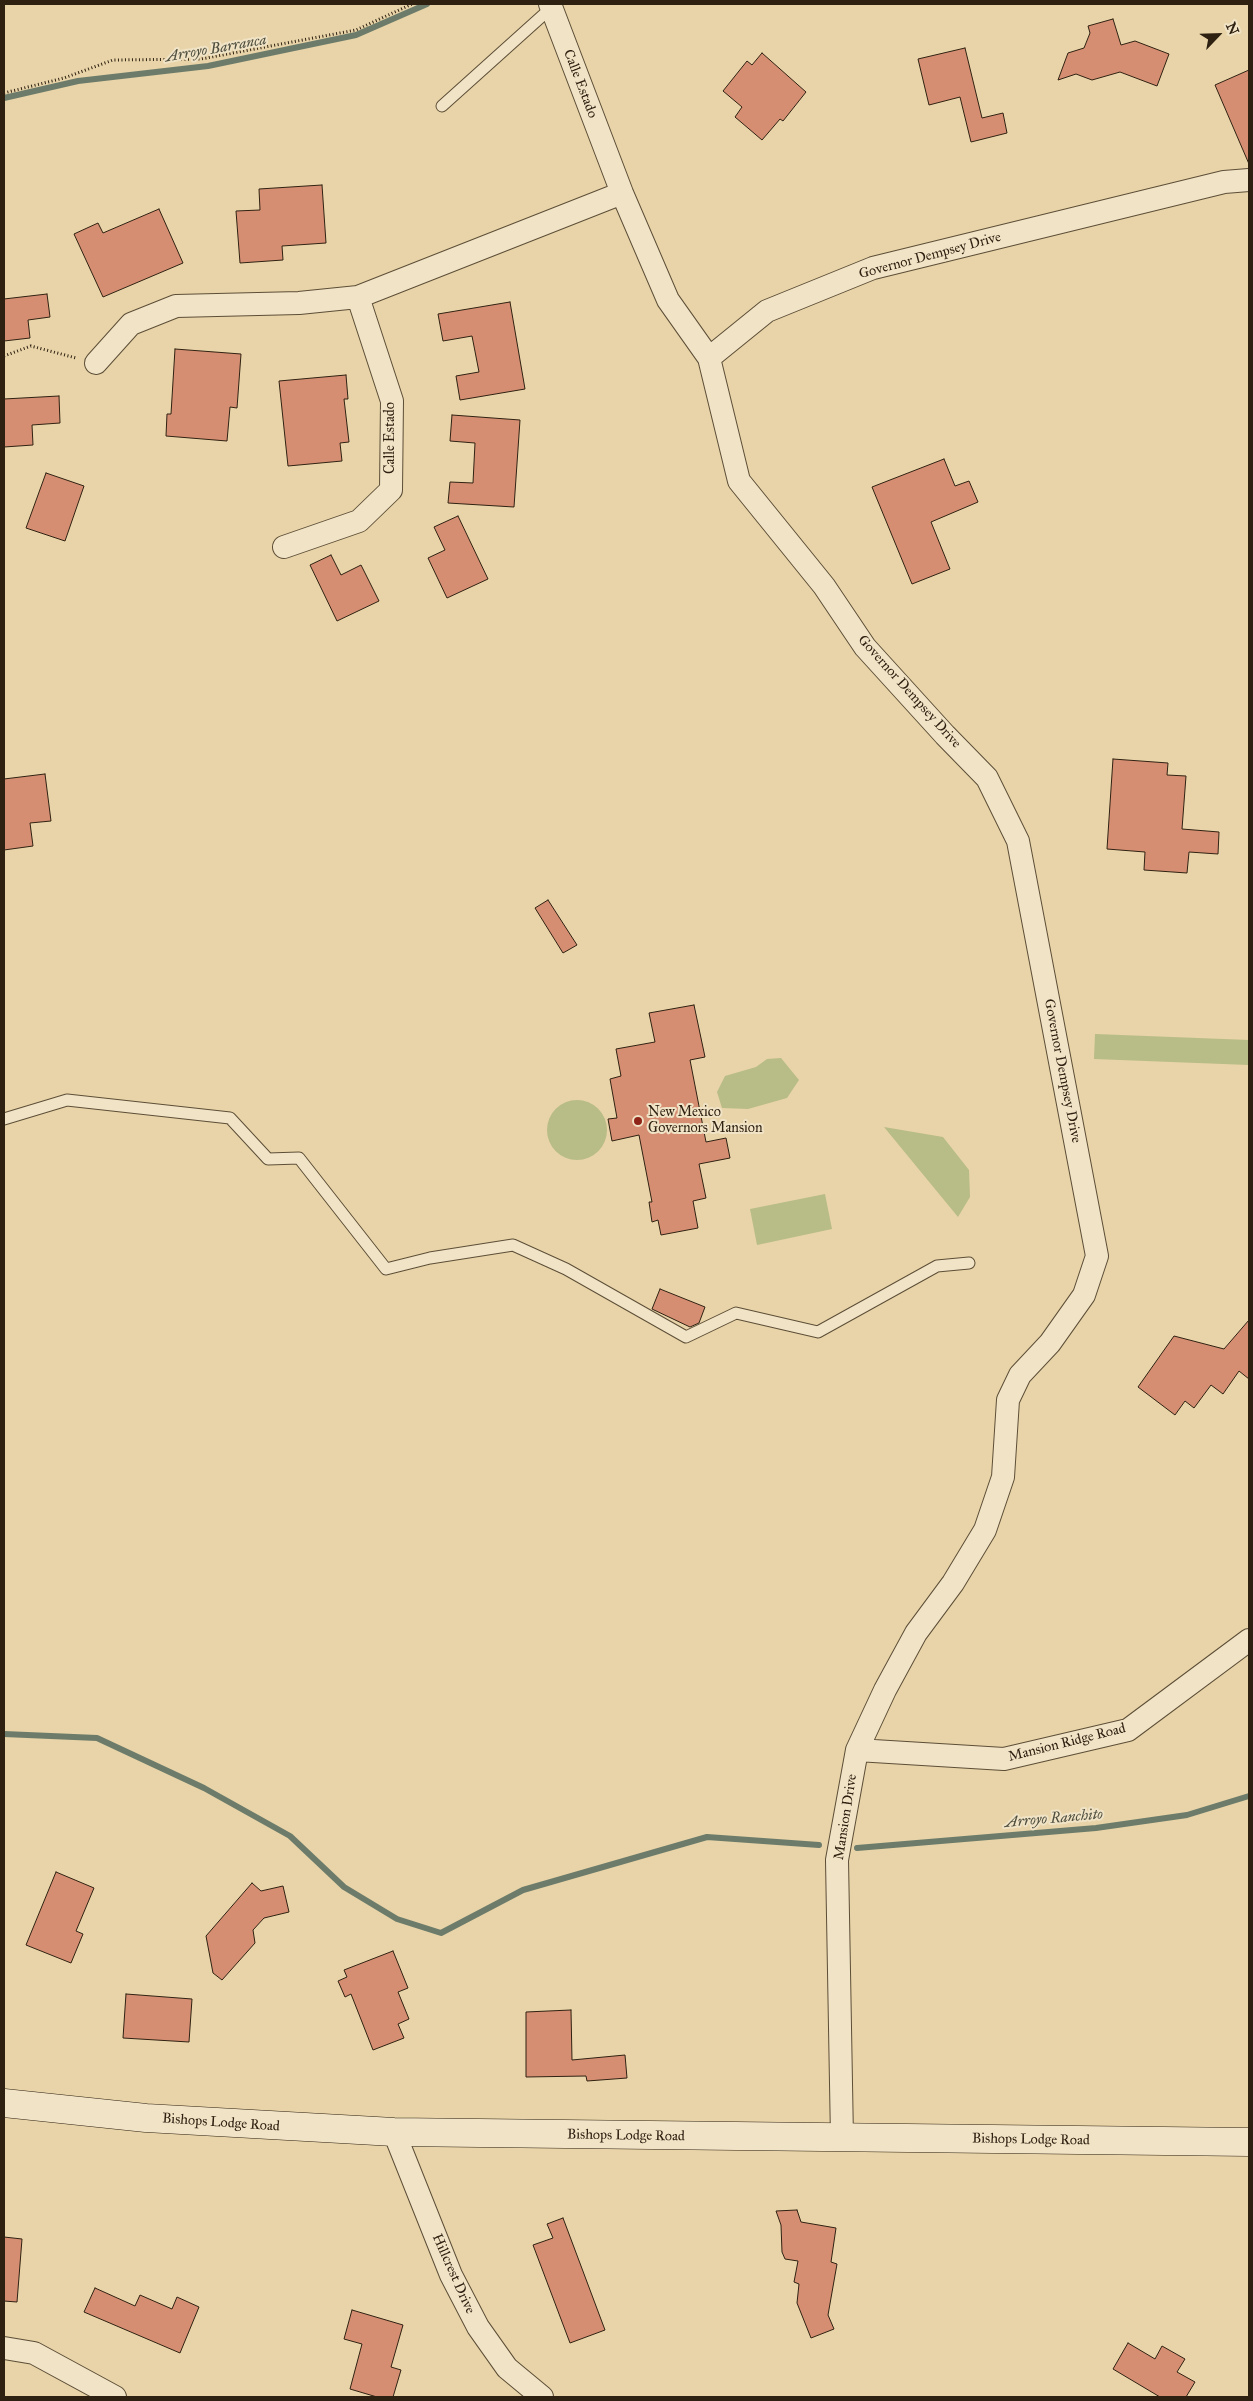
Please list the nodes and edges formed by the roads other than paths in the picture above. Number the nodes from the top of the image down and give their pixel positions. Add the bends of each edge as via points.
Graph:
1 (550, 6) edge
2 (442, 106) dead end
3 (1249, 180) edge
4 (622, 193) junction
5 (358, 297) junction
6 (709, 358) junction
7 (96, 363) road end
8 (284, 547) dead end
9 (4, 1119) edge
10 (969, 1263) dead end
11 (985, 1530) joint
12 (1249, 1640) edge
13 (857, 1750) junction
14 (4, 2103) edge
15 (394, 2132) junction
16 (842, 2139) junction
17 (1249, 2142) edge
18 (4, 2348) edge
19 (116, 2397) edge
20 (542, 2397) edge

1 - 2 lane
1 - 4 street, Calle Estado
3 - 6 street, Governor Dempsey Drive via 1224,182 873,268 766,311
4 - 5 street
4 - 6 street, Calle Estado via 668,300
5 - 7 street via 298,303 176,306 131,324
5 - 8 street, Calle Estado via 392,401 391,490 359,522
6 - 11 street, Governor Dempsey Drive via 739,481 824,586 865,647 987,778 1018,841 1097,1256 1084,1295 1050,1343 1020,1375 1008,1400 1003,1477
9 - 10 lane via 67,1100 230,1118 268,1159 299,1158 386,1269 430,1258 513,1245 566,1269 686,1337 736,1313 818,1332 937,1266
11 - 13 street, Mansion Drive via 953,1583 916,1633 884,1690
12 - 13 street, Mansion Ridge Road via 1128,1730 1004,1759
13 - 16 street, Mansion Drive via 837,1860
14 - 15 street, Bishops Lodge Road via 146,2118
15 - 16 street, Bishops Lodge Road
15 - 20 street, Hillcrest Drive via 451,2275 478,2327 506,2368
16 - 17 street, Bishops Lodge Road
18 - 19 street via 34,2353

